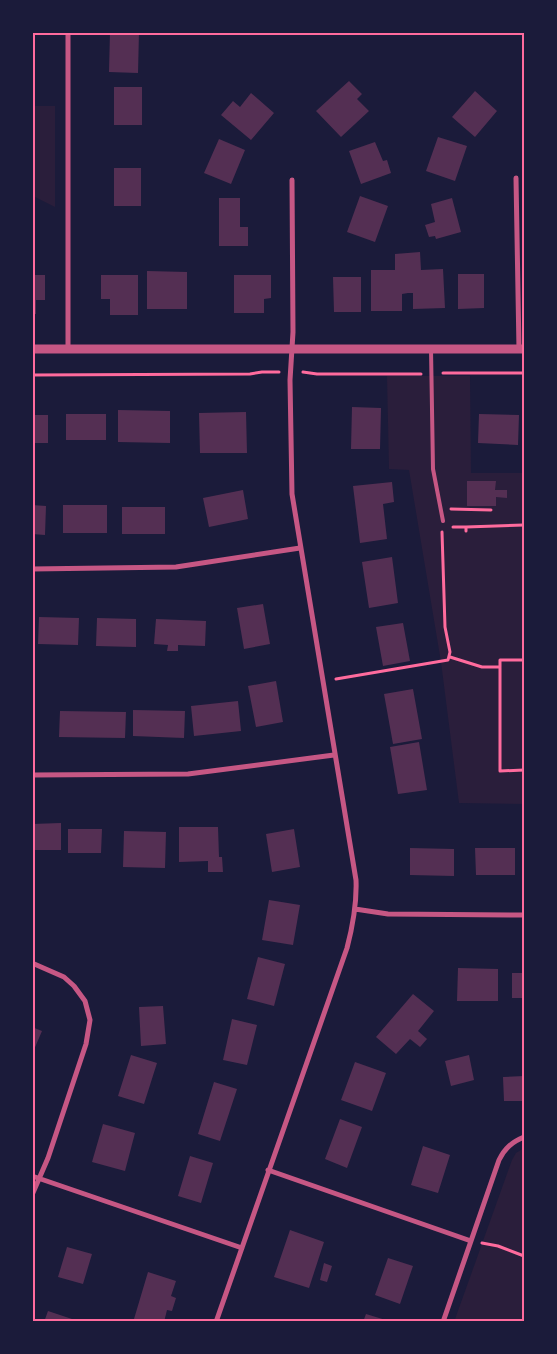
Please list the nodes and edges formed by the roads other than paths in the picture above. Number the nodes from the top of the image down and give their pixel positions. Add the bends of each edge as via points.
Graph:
1 (68, 32) edge
2 (516, 178) dead end
3 (292, 180) dead end
4 (292, 349) junction
5 (431, 349) junction
6 (522, 349) edge
7 (32, 350) edge
8 (68, 350) junction
9 (443, 521) road end
10 (300, 548) junction
11 (32, 569) edge
12 (334, 755) junction
13 (32, 775) edge
14 (355, 909) junction
15 (524, 915) edge
16 (32, 963) edge
17 (524, 1137) edge
18 (268, 1170) junction
19 (32, 1176) edge
20 (40, 1178) junction
21 (32, 1195) edge
22 (471, 1241) junction
23 (242, 1248) junction
24 (216, 1322) edge
25 (443, 1322) edge

1 - 8 street
2 - 6 street
3 - 4 street
4 - 5 street
4 - 8 street
4 - 10 street via 292,494
5 - 6 street
5 - 9 lane via 433,469
7 - 8 street
10 - 11 street via 176,567
10 - 12 street
12 - 13 street via 188,774
12 - 14 street via 356,880
14 - 15 street via 388,914
14 - 18 street via 347,948
16 - 20 street via 64,977 74,986 86,1001 90,1020 86,1044
17 - 22 street via 510,1144 502,1153
18 - 22 street
18 - 23 street
19 - 20 street
20 - 21 street
20 - 23 street
22 - 25 street
23 - 24 street

